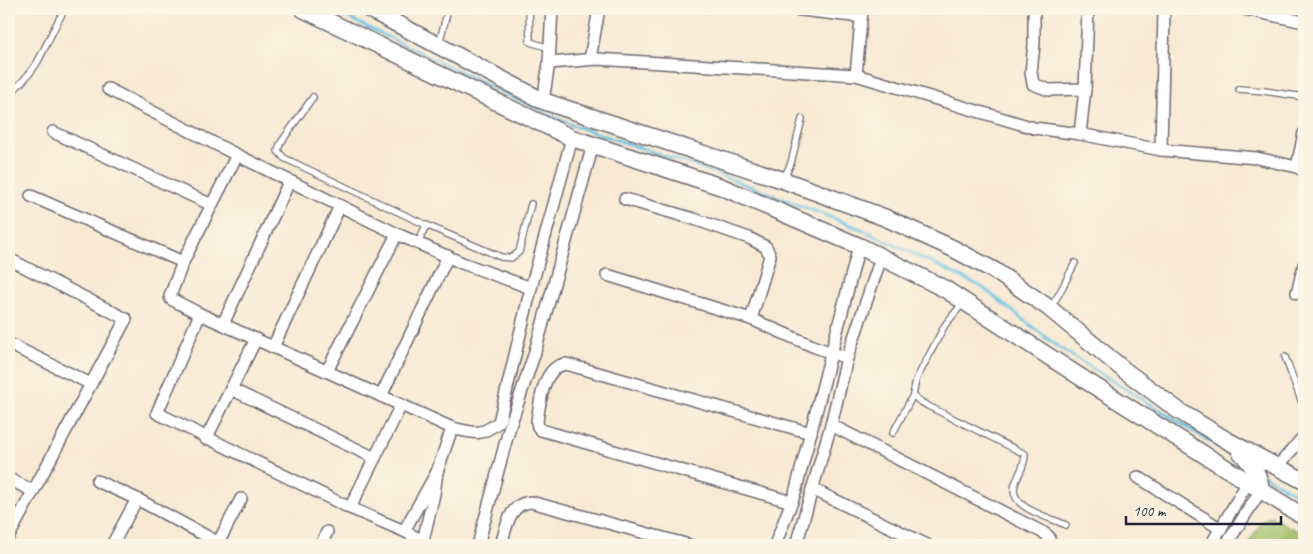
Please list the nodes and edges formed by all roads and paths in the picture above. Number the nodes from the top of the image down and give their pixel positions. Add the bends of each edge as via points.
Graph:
1 (303, 9) edge
2 (369, 9) edge
3 (448, 9) edge
4 (529, 9) edge
5 (552, 9) edge
6 (599, 9) edge
7 (793, 9) edge
8 (1034, 9) edge
9 (1088, 9) edge
10 (1164, 9) edge
11 (1244, 9) edge
12 (862, 13) edge
13 (62, 14) dead end
14 (1304, 22) edge
15 (439, 46) junction
16 (550, 48) junction
17 (590, 59) junction
18 (549, 63) junction
19 (856, 75) junction
20 (108, 89) dead end
21 (1084, 89) junction
22 (1239, 89) dead end
23 (9, 95) edge
24 (1304, 96) edge
25 (313, 97) dead end
26 (542, 101) junction
27 (802, 119) dead end
28 (53, 132) dead end
29 (1304, 133) edge
30 (1080, 134) junction
31 (572, 138) junction
32 (594, 145) junction
33 (1161, 150) junction
34 (236, 155) junction
35 (1300, 169) edge
36 (783, 180) junction
37 (289, 182) junction
38 (31, 196) dead end
39 (625, 199) dead end
40 (531, 204) dead end
41 (212, 205) junction
42 (340, 206) junction
43 (426, 225) junction
44 (397, 234) junction
45 (418, 243) junction
46 (859, 246) junction
47 (448, 256) junction
48 (881, 258) junction
49 (9, 259) edge
50 (183, 262) junction
51 (1075, 263) dead end
52 (1304, 265) edge
53 (607, 275) dead end
54 (531, 288) junction
55 (1297, 293) dead end
56 (964, 302) junction
57 (1049, 308) junction
58 (200, 314) junction
59 (751, 320) junction
60 (223, 324) junction
61 (256, 339) junction
62 (9, 344) edge
63 (273, 347) junction
64 (830, 352) junction
65 (1285, 356) dead end
66 (848, 358) junction
67 (327, 371) junction
68 (91, 384) junction
69 (231, 389) junction
70 (913, 395) junction
71 (381, 396) junction
72 (401, 405) junction
73 (1304, 408) edge
74 (831, 425) junction
75 (452, 428) junction
76 (811, 433) junction
77 (893, 433) dead end
78 (1304, 436) edge
79 (206, 439) junction
80 (1228, 441) junction
81 (375, 458) junction
82 (1278, 467) junction
83 (436, 472) junction
84 (1138, 477) dead end
85 (9, 479) edge
86 (97, 481) dead end
87 (1304, 481) edge
88 (1254, 486) junction
89 (33, 491) junction
90 (810, 493) junction
91 (793, 498) junction
92 (137, 499) junction
93 (241, 499) dead end
94 (350, 508) junction
95 (1304, 517) edge
96 (1066, 524) dead end
97 (1221, 529) junction
98 (404, 531) junction
99 (327, 532) dead end
100 (9, 536) edge
101 (426, 543) edge
102 (112, 545) edge
103 (220, 545) edge
104 (320, 545) edge
105 (478, 545) edge
106 (501, 545) edge
107 (688, 545) edge
108 (776, 545) edge
109 (796, 545) edge
110 (927, 545) edge
111 (1049, 545) edge
112 (1211, 545) edge
113 (1226, 545) edge

1 - 31 street
2 - 15 street
3 - 15 lane
4 - 16 lane via 530,42
5 - 16 street
6 - 17 street
7 - 12 street
8 - 21 street via 1030,72 1033,84 1049,90
9 - 21 street
10 - 33 street
11 - 14 street
12 - 19 street
13 - 23 lane via 37,63
15 - 26 street
16 - 18 street
17 - 18 street
17 - 19 street
18 - 26 street
19 - 30 street via 1034,128
20 - 34 street
21 - 30 street
22 - 24 lane
25 - 43 lane via 280,144 278,151 284,158
26 - 36 street
27 - 36 lane via 791,163
28 - 41 street
29 - 35 street
30 - 33 street
31 - 32 street
31 - 54 street
32 - 46 street via 722,187
32 - 105 street
33 - 35 street via 1236,155
34 - 37 street
34 - 41 street
36 - 57 street via 886,218 952,248 996,272
37 - 42 street
37 - 60 street
38 - 50 street
39 - 59 street via 694,219 766,247 770,256
40 - 43 lane via 518,252 512,258 501,257
41 - 50 street
42 - 44 street
42 - 63 street
43 - 45 lane
44 - 45 street
44 - 67 street
45 - 47 street
46 - 48 street
46 - 64 street
47 - 54 street
47 - 71 street
48 - 56 street
48 - 66 street
49 - 68 street via 126,319
50 - 58 street via 170,298
51 - 57 lane
52 - 55 street
53 - 59 street
54 - 75 street via 499,422 477,434
56 - 70 lane via 945,325 916,380
56 - 88 street
57 - 80 street via 1179,411
58 - 60 street
58 - 79 street via 157,413
59 - 64 street
60 - 61 street
61 - 63 street
61 - 69 street
62 - 68 street
63 - 67 street
64 - 66 street
64 - 76 street
65 - 73 lane
66 - 74 street
67 - 71 street
68 - 89 street
69 - 79 street
69 - 81 street
70 - 77 lane
70 - 96 lane via 928,406 1025,454 1024,466 1015,483 1015,497 1027,508
71 - 72 street
72 - 75 street
72 - 81 street
74 - 90 street
74 - 111 street via 1044,533 1049,537
75 - 83 street
76 - 91 street
76 - 91 street via 566,364 550,371 546,381 537,421 541,430
78 - 82 street
79 - 94 street
80 - 82 street
80 - 88 street via 1254,468 1259,478
81 - 94 street
82 - 87 street
83 - 98 street
83 - 101 street
84 - 97 street
85 - 89 street
86 - 92 street
88 - 95 street
88 - 97 street
88 - 113 street
89 - 100 street
90 - 91 street
90 - 109 street
90 - 110 street
91 - 108 street
92 - 102 street
92 - 103 street
93 - 103 street
94 - 98 street
97 - 112 street
98 - 101 street
99 - 104 street
106 - 107 street via 513,510 531,502

